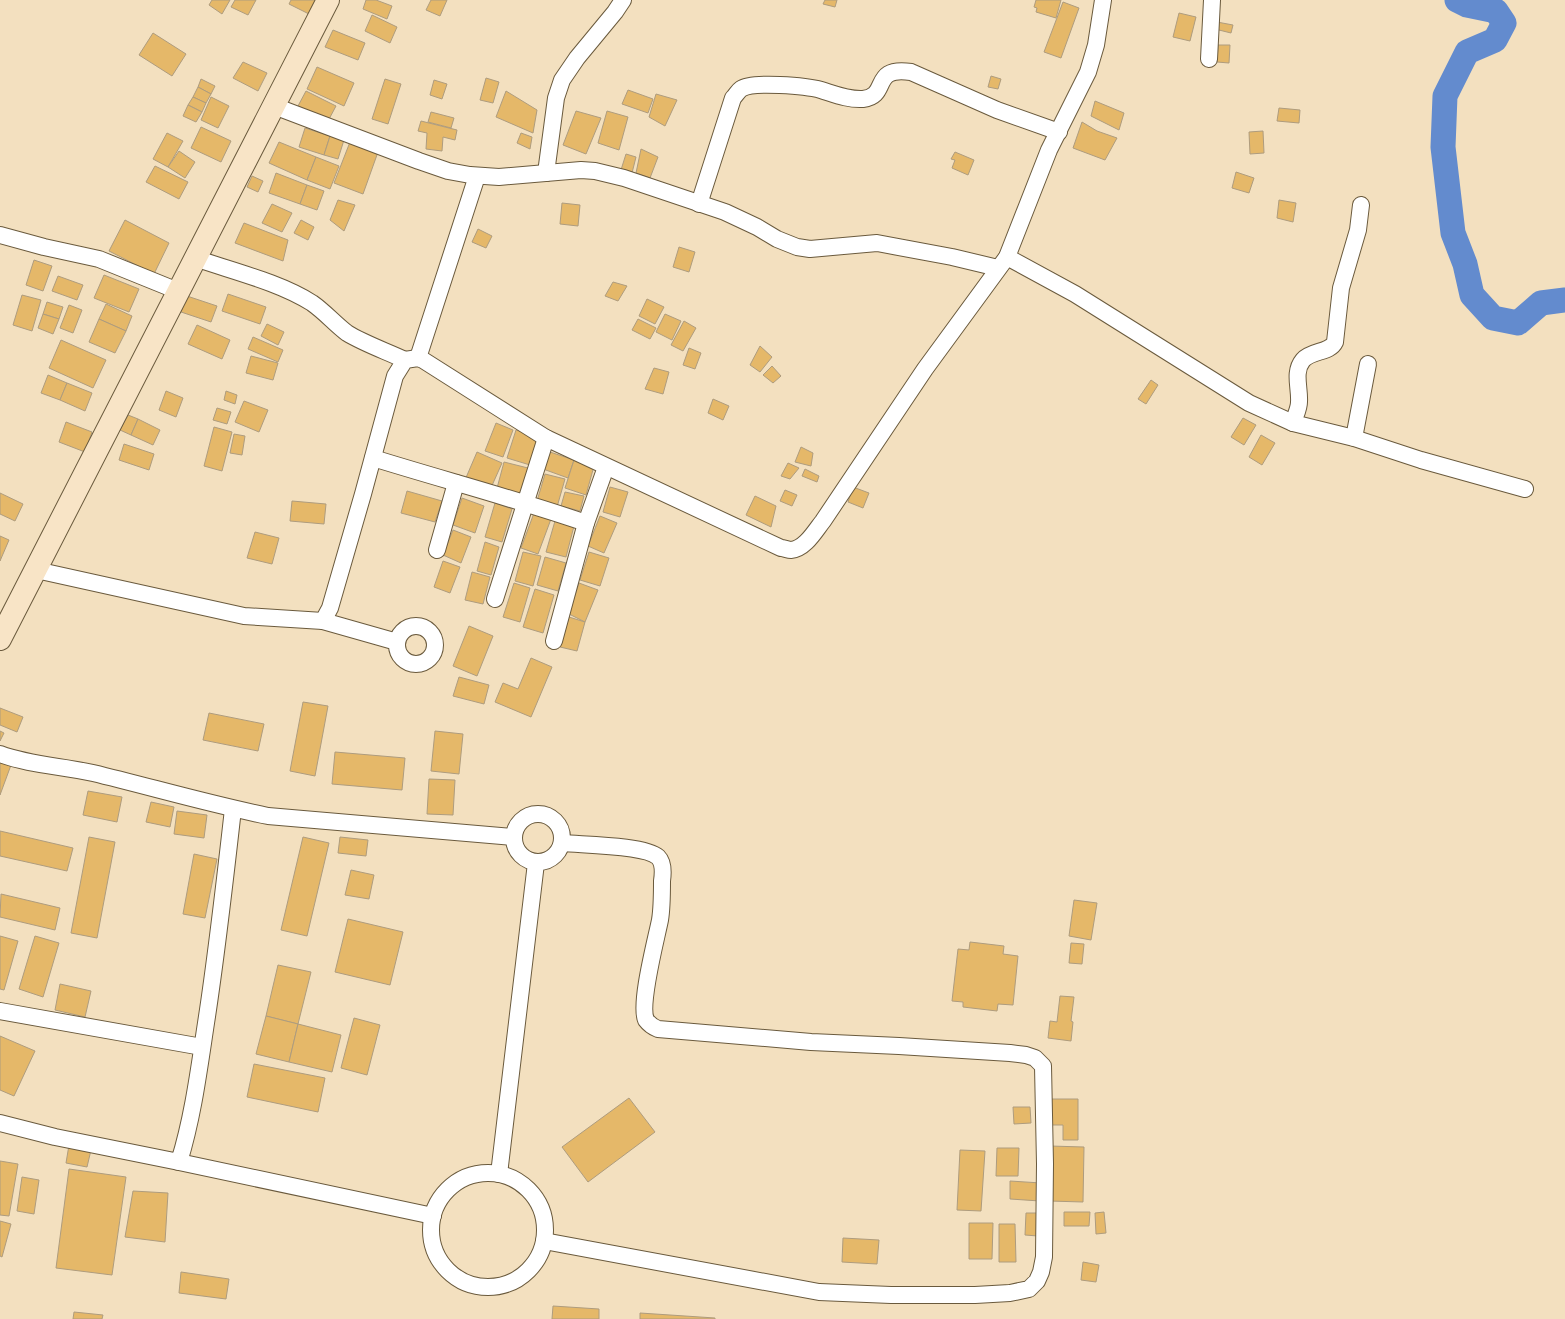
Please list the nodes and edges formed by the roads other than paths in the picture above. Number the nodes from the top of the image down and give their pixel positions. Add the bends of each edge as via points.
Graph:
1 (328, 0) edge
2 (623, 0) edge
3 (1103, 0) edge
4 (1212, 0) edge
5 (1209, 59) dead end
6 (274, 106) junction
7 (1059, 132) junction
8 (546, 173) junction
9 (477, 176) junction
10 (699, 204) junction
11 (1361, 204) dead end
12 (0, 235) edge
13 (195, 258) junction
14 (1003, 262) junction
15 (178, 291) junction
16 (412, 359) junction
17 (1368, 364) dead end
18 (1293, 423) junction
19 (546, 438) junction
20 (1354, 438) junction
21 (373, 458) junction
22 (606, 467) junction
23 (456, 484) junction
24 (1525, 489) dead end
25 (525, 502) junction
26 (586, 523) junction
27 (437, 550) dead end
28 (36, 570) junction
29 (495, 599) dead end
30 (323, 621) junction
31 (0, 639) edge
32 (554, 641) dead end
33 (396, 642) dead end
34 (0, 754) edge
35 (233, 809) junction
36 (514, 838) junction
37 (562, 843) junction
38 (536, 863) junction
39 (0, 1011) edge
40 (202, 1047) junction
41 (0, 1123) edge
42 (179, 1162) junction
43 (499, 1174) junction
44 (433, 1216) junction
45 (544, 1241) junction

1 - 6 main road
2 - 8 street via 562,80 556,98
3 - 7 street via 1096,46 1088,72
4 - 5 street
6 - 9 street via 419,161 448,171
6 - 13 main road
7 - 10 street via 997,110 911,72 899,70 890,72 877,92 862,99 847,98 798,86 742,88 733,98
7 - 14 street via 1049,150
8 - 9 street
8 - 10 street via 595,171 624,178
9 - 16 street
10 - 14 street via 739,218 797,248 877,244 952,257
11 - 18 street via 1358,230 1341,288 1335,342 1331,347 1310,354 1303,360 1297,375 1299,404
12 - 15 street via 99,259
13 - 15 main road
13 - 16 street via 296,295 355,337
14 - 18 street via 1075,294 1248,402
14 - 22 street via 925,369 823,521 799,547 791,550 781,548
15 - 28 main road
16 - 19 street via 423,360
16 - 21 street via 395,376
17 - 20 street
18 - 20 street
19 - 22 street
19 - 25 street
20 - 24 street
21 - 23 street
21 - 30 street via 330,608
22 - 26 street
23 - 25 street
23 - 27 street
25 - 26 street
25 - 29 street
26 - 32 street
28 - 30 street via 244,616
28 - 31 main road
30 - 33 street
34 - 35 street via 92,773
35 - 36 street via 268,816
35 - 40 street via 218,940
36 - 37 street via 522,820 528,816 541,814 554,819 558,824 562,830
36 - 38 street via 515,847 520,854
37 - 38 street via 559,852 553,858
37 - 45 street via 645,851 658,857 662,862 660,919 644,1012 647,1020 658,1029 811,1042 979,1050 1026,1055 1039,1061 1043,1066 1044,1257 1037,1281 1029,1289 975,1295 891,1295 819,1292
38 - 43 street
39 - 40 street
40 - 42 street via 188,1129
41 - 42 street
42 - 44 street
43 - 44 street via 477,1175 456,1183 441,1199
43 - 45 street via 520,1183 536,1198 544,1219
44 - 45 street via 432,1242 441,1262 457,1277 478,1286 500,1286 520,1277 536,1261

